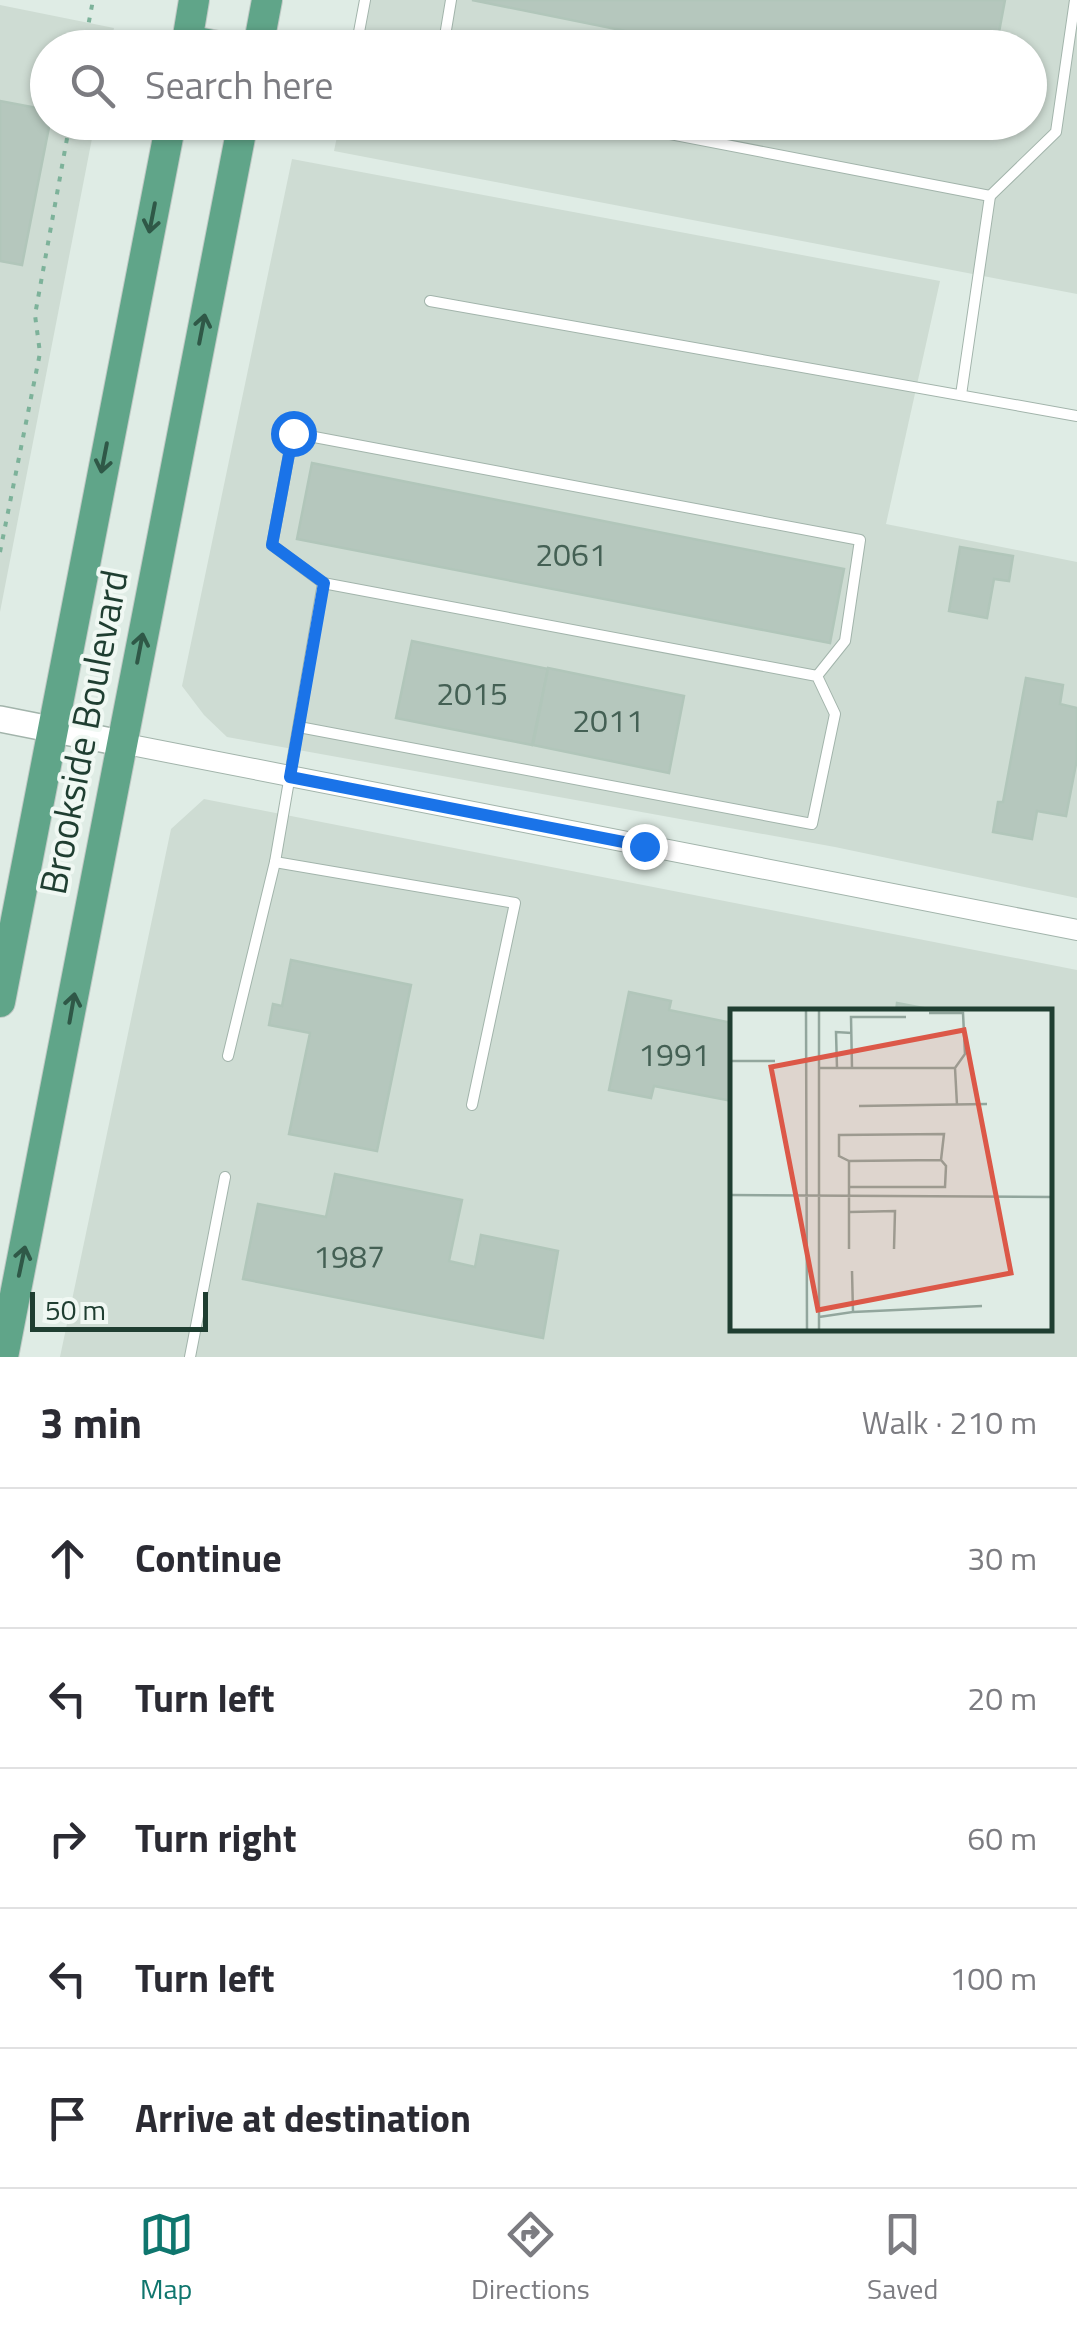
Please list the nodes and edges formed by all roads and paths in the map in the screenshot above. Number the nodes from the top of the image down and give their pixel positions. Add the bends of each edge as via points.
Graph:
1 (92, 0) edge
2 (194, 0) edge
3 (267, 0) edge
4 (365, 0) edge
5 (452, 0) edge
6 (1075, 0) edge
7 (87, 30) edge
8 (189, 30) edge
9 (261, 30) edge
10 (359, 30) edge
11 (446, 30) edge
12 (67, 140) edge
13 (167, 140) edge
14 (239, 140) edge
15 (701, 140) edge
16 (990, 196) junction
17 (430, 301) dead end
18 (961, 395) junction
19 (1077, 416) edge
20 (0, 552) edge
21 (324, 583) junction
22 (817, 676) junction
23 (0, 719) edge
24 (299, 727) junction
25 (50, 729) junction
26 (121, 744) junction
27 (290, 777) junction
28 (275, 862) junction
29 (1077, 930) edge
30 (0, 1002) edge
31 (228, 1056) dead end
32 (472, 1104) dead end
33 (224, 1178) dead end
34 (2, 1357) edge
35 (190, 1357) edge

1 - 7 path
2 - 8 main road
3 - 9 main road
4 - 10 lane
5 - 11 lane
6 - 16 lane via 1056,132
12 - 20 path via 36,315 40,353
13 -> 25 main road, Brookside Boulevard
26 -> 14 main road, Brookside Boulevard
15 - 16 lane
16 - 18 lane
17 - 18 lane
18 - 19 lane
21 - 22 lane
21 - 22 lane via 272,545 293,433 860,540 844,640
21 - 24 lane
22 - 24 lane via 836,714 812,824
23 - 25 street
24 - 27 lane
25 - 26 street
25 - 30 main road, Brookside Boulevard
26 - 27 street
34 -> 26 main road, Brookside Boulevard
27 - 28 lane
27 - 29 street
28 - 31 lane
28 - 32 lane via 515,903
33 - 35 lane

